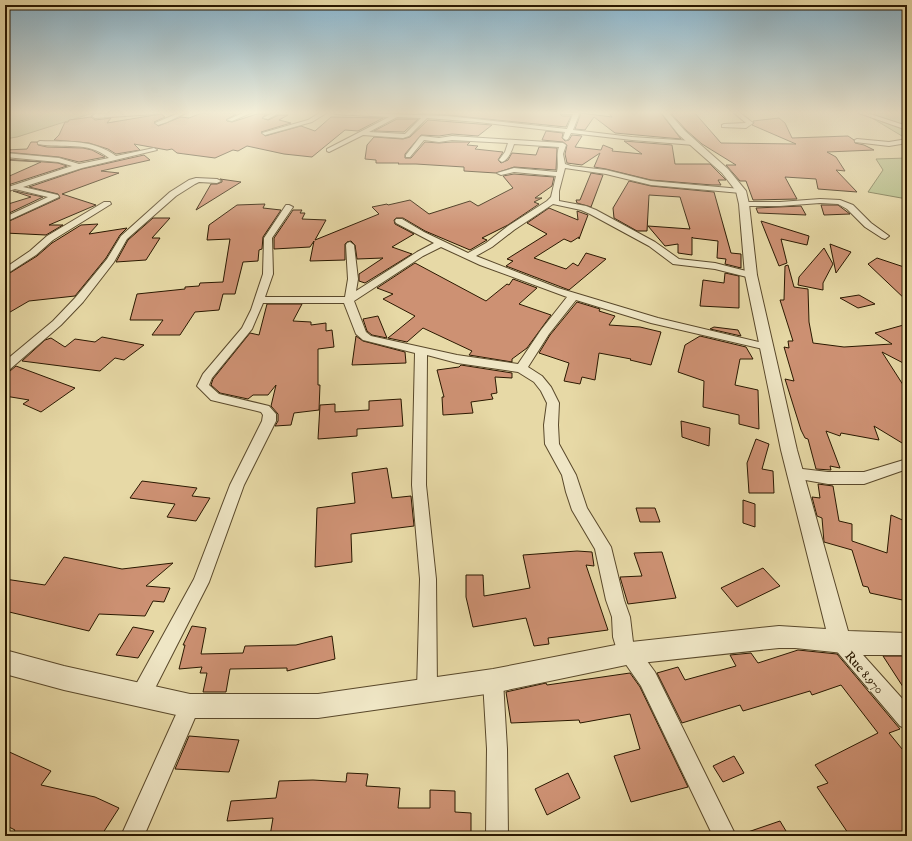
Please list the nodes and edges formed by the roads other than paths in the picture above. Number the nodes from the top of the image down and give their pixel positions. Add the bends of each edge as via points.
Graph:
1 (105, 151) edge
2 (148, 151) edge
3 (412, 151) edge
4 (508, 151) edge
5 (561, 151) edge
6 (703, 151) edge
7 (5, 155) edge
8 (408, 156) dead end
9 (114, 158) junction
10 (502, 160) dead end
11 (562, 165) junction
12 (80, 166) junction
13 (501, 173) dead end
14 (560, 174) junction
15 (217, 181) dead end
16 (15, 187) junction
17 (5, 190) edge
18 (554, 198) junction
19 (742, 198) junction
20 (106, 204) dead end
21 (288, 207) dead end
22 (5, 220) edge
23 (398, 221) dead end
24 (885, 236) dead end
25 (441, 243) junction
26 (350, 245) dead end
27 (469, 256) junction
28 (5, 272) edge
29 (751, 275) junction
30 (574, 295) junction
31 (260, 300) junction
32 (349, 300) junction
33 (768, 347) junction
34 (421, 351) junction
35 (5, 367) edge
36 (521, 368) junction
37 (907, 464) edge
38 (794, 473) junction
39 (840, 642) junction
40 (907, 644) edge
41 (631, 653) junction
42 (5, 662) edge
43 (493, 681) junction
44 (427, 690) junction
45 (141, 695) junction
46 (190, 706) junction
47 (907, 720) edge
48 (132, 836) edge
49 (497, 836) edge
50 (725, 836) edge

1 - 9 street
2 - 9 street
3 - 8 street
4 - 10 street
5 - 11 street
6 - 19 street via 725,171
7 - 12 street via 59,160
9 - 12 street
11 - 14 street
11 - 19 street
12 - 16 street
13 - 14 street via 514,170
14 - 18 street
15 - 35 street via 192,182 173,194 124,238 111,260 79,300
16 - 17 street
16 - 22 street via 55,197
18 - 27 street via 489,245
18 - 29 street via 555,202 593,212 652,244 676,262 715,266
19 - 24 street via 780,204 840,202 850,207 868,225
19 - 29 street
20 - 28 street via 50,238
21 - 31 street via 268,238 268,274
23 - 25 street
25 - 27 street
25 - 32 street
26 - 32 street via 353,288
27 - 30 street via 515,276
29 - 33 street
30 - 33 street via 655,321
30 - 36 street
31 - 32 street
31 - 45 street via 247,329 207,377 203,386 215,396 265,409 270,414 270,421 237,485 202,582
32 - 34 street via 361,334 367,338
33 - 38 street
34 - 36 street via 462,360
34 - 44 street via 419,485 428,579
36 - 41 street via 538,378 553,403 552,444 569,474 580,510 603,547 621,618 622,638 625,647
37 - 38 street via 864,478 828,478
38 - 39 street
39 - 40 street
39 - 41 street via 779,637
39 - 47 street, Rue 8.970
41 - 43 street
41 - 50 street via 655,693
42 - 45 street
43 - 44 street
43 - 49 street via 497,749
44 - 46 street via 318,706
45 - 46 street
46 - 48 street

